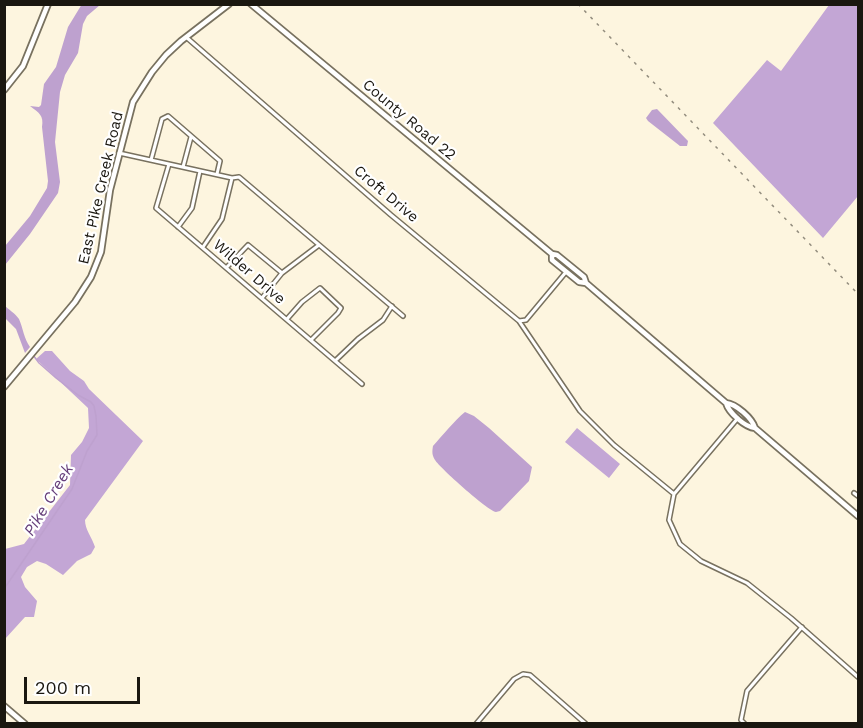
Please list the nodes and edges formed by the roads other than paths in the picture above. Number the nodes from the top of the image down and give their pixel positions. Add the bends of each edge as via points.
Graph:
1 (48, 4) edge
2 (230, 4) edge
3 (251, 4) edge
4 (186, 38) junction
5 (4, 90) edge
6 (191, 136) junction
7 (119, 153) junction
8 (151, 160) junction
9 (169, 164) junction
10 (183, 167) junction
11 (200, 171) junction
12 (217, 174) junction
13 (232, 178) junction
14 (178, 227) junction
15 (319, 244) junction
16 (202, 247) junction
17 (552, 254) junction
18 (227, 267) junction
19 (566, 272) junction
20 (282, 273) junction
21 (586, 283) junction
22 (262, 298) junction
23 (392, 306) junction
24 (404, 316) dead end
25 (286, 320) junction
26 (519, 321) junction
27 (311, 340) junction
28 (335, 361) junction
29 (362, 384) dead end
30 (4, 387) edge
31 (726, 403) junction
32 (738, 418) junction
33 (755, 428) junction
34 (854, 493) dead end
35 (674, 494) junction
36 (858, 496) edge
37 (858, 516) edge
38 (802, 627) junction
39 (858, 677) edge
40 (4, 706) edge
41 (25, 723) edge
42 (476, 723) edge
43 (586, 723) edge
44 (745, 723) edge

1 - 5 main road via 23,66
2 - 4 main road, East Pike Creek Road
3 - 17 main road, County Road 22
4 - 7 main road, East Pike Creek Road via 152,72 134,102
4 - 26 street, Croft Drive
6 - 8 street via 168,116 162,119
6 - 10 street
6 - 12 street via 220,161
7 - 8 street
7 - 30 main road, East Pike Creek Road via 97,266 86,287
8 - 9 street
9 - 10 street
9 - 14 street, Wilder Drive via 156,208
10 - 11 street
11 - 12 street
11 - 14 street via 192,208
12 - 13 street
13 - 15 street via 239,177
13 - 16 street via 222,219
14 - 16 street, Wilder Drive
15 - 20 street
15 - 23 street
16 - 18 street, Wilder Drive
17 - 19 main road, County Road 22 via 552,260
17 - 21 main road, County Road 22 via 584,277
18 - 20 street via 248,245
18 - 22 street, Wilder Drive
19 - 21 main road, County Road 22
19 - 26 street via 526,320
20 - 22 street
21 - 31 main road, County Road 22
22 - 25 street, Wilder Drive
23 - 24 street
23 - 28 street via 383,320
25 - 27 street, Wilder Drive
25 - 27 street via 320,288 341,308
26 - 35 street, Croft Drive via 579,411
27 - 28 street, Wilder Drive
28 - 29 street, Wilder Drive
31 - 32 main road, County Road 22
31 - 33 main road, County Road 22 via 753,422
32 - 33 main road, County Road 22 via 749,428
32 - 35 street
33 - 37 main road, County Road 22
34 - 36 street
35 - 38 street via 669,520 680,544 701,561 747,583
38 - 39 street
38 - 44 street via 747,691 741,720
40 - 41 main road
42 - 43 street via 514,679 523,674 530,675

